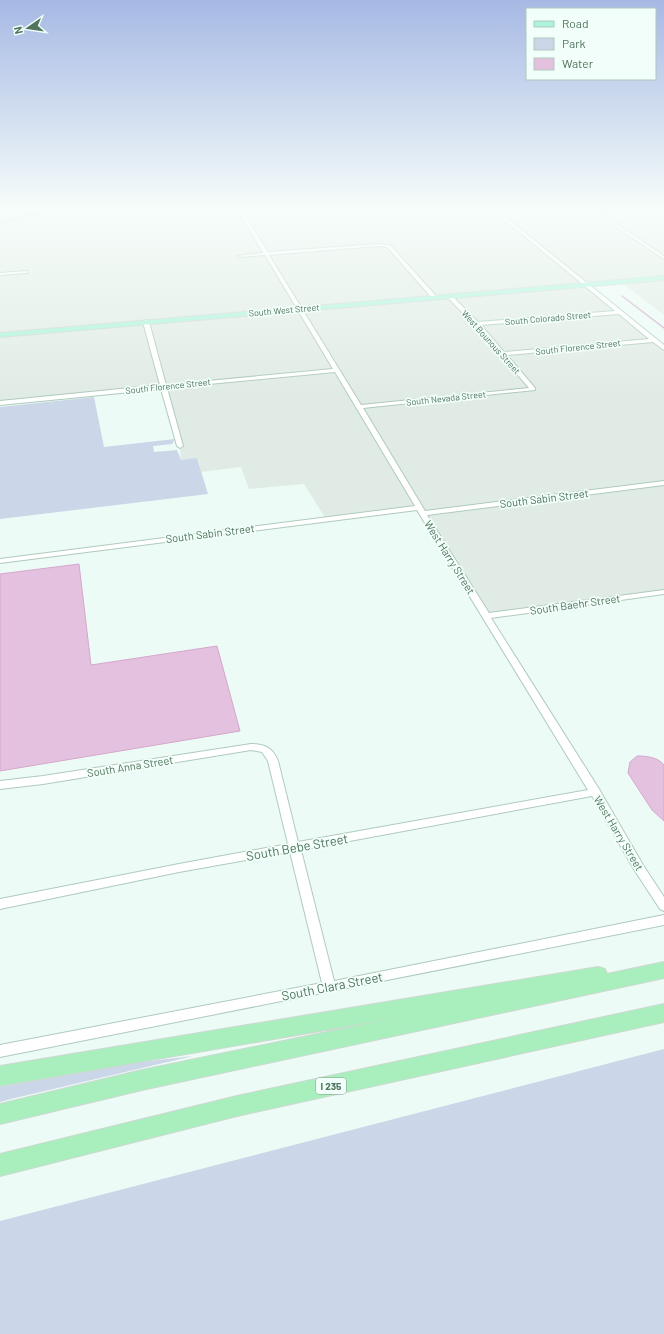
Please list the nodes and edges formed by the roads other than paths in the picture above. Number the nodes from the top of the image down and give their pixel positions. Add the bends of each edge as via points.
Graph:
1 (275, 269) edge
2 (410, 269) edge
3 (567, 269) edge
4 (25, 272) dead end
5 (0, 274) edge
6 (664, 278) edge
7 (586, 285) junction
8 (449, 296) junction
9 (434, 297) junction
10 (300, 309) junction
11 (619, 312) junction
12 (146, 322) junction
13 (477, 324) junction
14 (0, 335) edge
15 (653, 340) junction
16 (664, 348) edge
17 (504, 354) junction
18 (336, 370) junction
19 (163, 387) junction
20 (533, 389) joint
21 (0, 403) edge
22 (358, 406) junction
23 (180, 446) dead end
24 (664, 484) edge
25 (421, 510) junction
26 (0, 561) edge
27 (664, 592) edge
28 (486, 616) junction
29 (0, 785) edge
30 (595, 792) junction
31 (295, 847) junction
32 (0, 904) edge
33 (664, 906) edge
34 (664, 920) edge
35 (664, 970) edge
36 (640, 975) junction
37 (329, 987) junction
38 (664, 1013) edge
39 (0, 1051) edge
40 (0, 1076) edge
41 (0, 1114) edge
42 (0, 1165) edge

1 - 10 street, West Harry Street
2 - 9 street
3 - 7 street
4 - 5 street
6 - 7 main road, South West Street
7 - 8 main road, South West Street
7 - 11 street
8 - 9 main road, South West Street
8 - 13 street, West Bounous Street
9 - 10 main road, South West Street
10 - 12 main road, South West Street
10 - 18 street, West Harry Street
11 - 13 street, South Colorado Street
11 - 15 street
12 - 14 main road, South West Street
12 - 19 street
13 - 17 street, West Bounous Street
15 - 16 street
15 - 17 street, South Florence Street
17 - 20 street, West Bounous Street
18 - 19 street, South Florence Street
18 - 22 street, West Harry Street
19 - 21 street, South Florence Street
19 - 23 street
20 - 22 street, South Nevada Street
22 - 25 street, West Harry Street
24 - 25 street, South Sabin Street
25 - 26 street, South Sabin Street
25 - 28 street, West Harry Street
27 - 28 street, South Baehr Street
28 - 30 street, West Harry Street
29 - 31 street, South Anna Street via 261,747 268,751 273,761
30 - 31 street, South Bebe Street
30 - 33 street, West Harry Street
31 - 32 street, South Bebe Street
31 - 37 street
34 - 37 street, South Clara Street
35 - 36 highway
36 - 40 highway via 603,974
36 - 41 highway via 150,1079
37 - 39 street, South Clara Street
38 - 42 highway, I 235 via 237,1106

